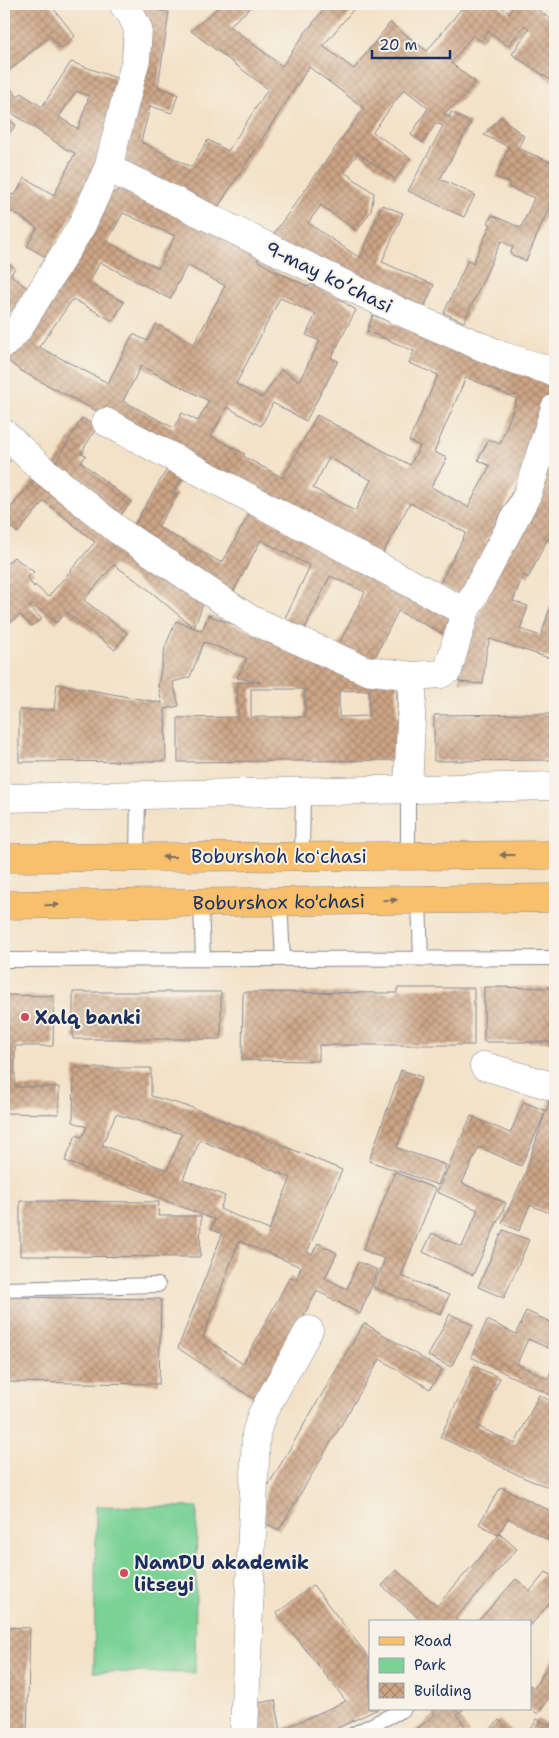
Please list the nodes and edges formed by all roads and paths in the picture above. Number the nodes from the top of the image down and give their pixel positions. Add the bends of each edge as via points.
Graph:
1 (123, 4) edge
2 (108, 168) junction
3 (4, 344) edge
4 (555, 372) edge
5 (555, 408) edge
6 (106, 422) dead end
7 (4, 433) edge
8 (465, 612) junction
9 (412, 676) junction
10 (555, 786) edge
11 (408, 789) junction
12 (303, 792) junction
13 (138, 795) junction
14 (4, 798) edge
15 (555, 855) edge
16 (302, 856) junction
17 (408, 856) junction
18 (4, 858) edge
19 (137, 858) junction
20 (555, 898) edge
21 (419, 900) junction
22 (280, 902) junction
23 (201, 903) junction
24 (4, 905) edge
25 (555, 958) edge
26 (203, 959) junction
27 (282, 959) junction
28 (421, 959) junction
29 (4, 960) edge
30 (484, 1066) dead end
31 (555, 1087) edge
32 (158, 1285) dead end
33 (4, 1289) edge
34 (309, 1330) dead end
35 (402, 1710) edge
36 (244, 1734) edge
37 (354, 1734) edge

1 - 2 street via 138,29 136,59
2 - 3 street via 82,225 17,331
2 - 4 street, 9-may koʼchasi via 399,311 503,356
5 - 8 street via 527,495
6 - 8 street
7 - 9 street via 42,469 119,531 250,619 364,670
8 - 9 street via 448,670 441,674
9 - 11 street
10 - 11 street
11 - 12 street
11 - 17 lane
12 - 13 street
12 - 16 lane
13 - 14 street
13 - 19 lane
15 -> 17 main road, Boburshoh koʻchasi
16 - 17 main road, Boburshoh koʻchasi
16 -> 19 main road, Boburshoh koʻchasi
18 - 19 main road, Boburshoh koʻchasi
20 - 21 main road, Boburshox ko'chasi
22 -> 21 main road, Boburshox ko'chasi
21 - 28 lane
22 - 23 main road, Boburshox ko'chasi
22 - 27 lane
24 -> 23 main road, Boburshox ko'chasi
23 - 26 lane
25 - 28 lane
26 - 27 lane
26 - 29 lane
27 - 28 lane
30 - 31 street
32 - 33 lane
34 - 36 street via 262,1414 256,1433
35 - 37 lane

